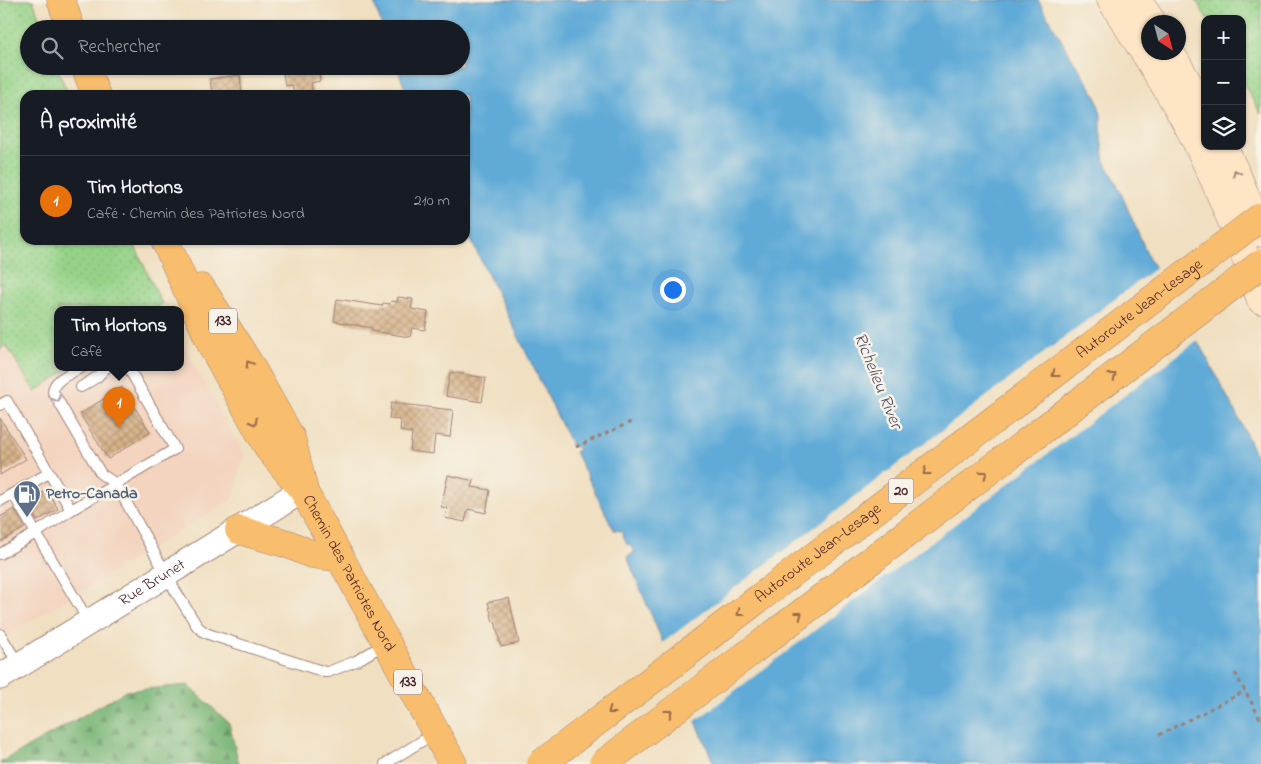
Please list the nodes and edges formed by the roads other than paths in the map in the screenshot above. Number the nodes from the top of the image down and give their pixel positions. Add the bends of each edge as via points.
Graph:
1 (61, 0) edge
2 (1111, 0) edge
3 (1137, 0) edge
4 (1147, 15) edge
5 (68, 20) edge
6 (1175, 60) edge
7 (88, 75) edge
8 (94, 90) edge
9 (1201, 105) edge
10 (1225, 150) edge
11 (1261, 217) edge
12 (1261, 233) edge
13 (169, 245) edge
14 (1261, 264) edge
15 (1261, 300) edge
16 (194, 307) edge
17 (75, 371) edge
18 (103, 371) edge
19 (130, 371) edge
20 (81, 388) dead end
21 (0, 405) edge
22 (49, 473) junction
23 (116, 484) junction
24 (304, 490) junction
25 (13, 494) junction
26 (0, 501) edge
27 (71, 510) junction
28 (239, 530) junction
29 (36, 533) junction
30 (0, 554) edge
31 (340, 558) junction
32 (166, 574) junction
33 (89, 622) junction
34 (0, 634) edge
35 (386, 643) junction
36 (10, 671) edge
37 (436, 732) junction
38 (385, 764) edge
39 (453, 764) edge
40 (541, 764) edge
41 (603, 764) edge

1 - 5 main road
2 - 15 main road via 1188,125 1225,204
3 - 4 main road
6 - 9 main road
7 - 8 main road
12 -> 10 main road
11 -> 40 main road, Autoroute Jean-Lesage / 20, bridge
13 - 16 main road, Chemin des Patriotes Nord / 133
41 -> 14 main road, 20, bridge
16 - 24 main road, Chemin des Patriotes Nord / 133 via 251,367 291,438
17 -> 23 lane via 57,382 53,392 101,474
18 - 20 lane
19 - 23 lane via 175,449
21 - 22 lane via 7,401
22 - 25 lane
22 - 27 lane
23 - 27 lane
23 - 32 lane
24 - 28 street, Rue Brunet
24 - 31 main road, Chemin des Patriotes Nord / 133
25 - 26 lane
25 - 29 lane
27 - 29 lane
28 - 31 main road via 311,554
28 - 32 street, Rue Brunet
29 - 30 lane
29 - 33 lane
31 - 35 main road, Chemin des Patriotes Nord / 133
32 - 33 street, Rue Brunet
32 - 35 lane via 197,626 204,632 321,671 328,672 351,663
33 - 36 street, Rue Brunet
34 - 36 lane
35 - 37 main road, Chemin des Patriotes Nord / 133
37 - 38 lane
37 - 39 main road, Chemin des Patriotes Nord / 133

